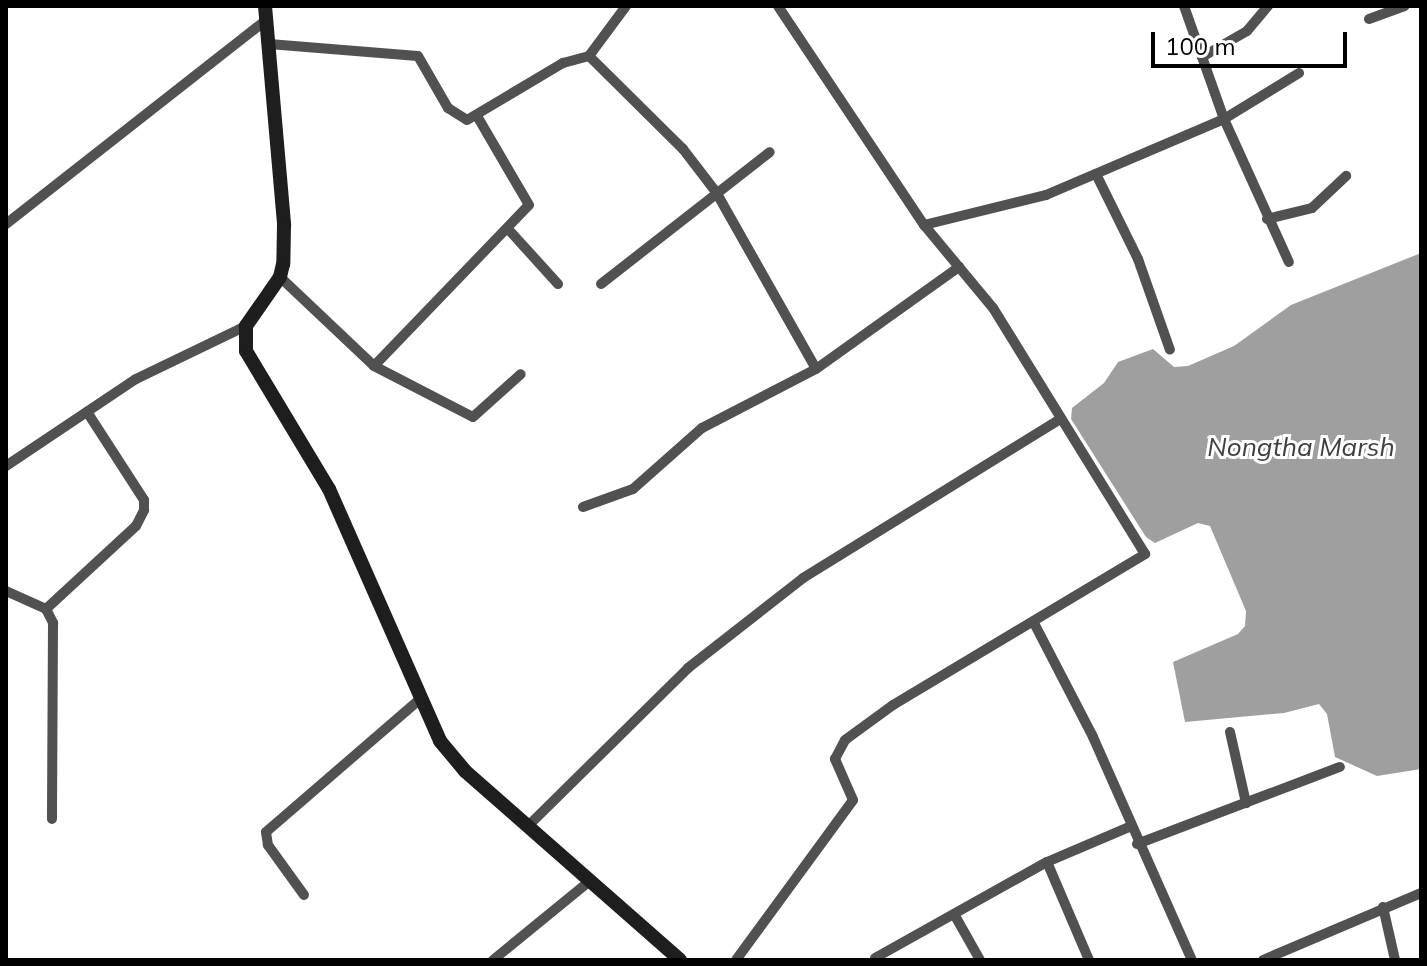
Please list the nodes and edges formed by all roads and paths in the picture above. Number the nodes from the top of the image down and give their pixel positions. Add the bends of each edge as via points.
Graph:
1 (626, 6) edge
2 (778, 6) edge
3 (1184, 6) edge
4 (1268, 6) edge
5 (1405, 6) edge
6 (266, 13) edge
7 (1369, 19) dead end
8 (269, 44) junction
9 (589, 56) junction
10 (1202, 57) junction
11 (1299, 73) dead end
12 (477, 116) junction
13 (1224, 119) junction
14 (770, 152) dead end
15 (1096, 174) junction
16 (1346, 176) dead end
17 (716, 192) junction
18 (1267, 219) junction
19 (6, 224) edge
20 (924, 225) junction
21 (509, 230) junction
22 (1289, 262) dead end
23 (959, 267) junction
24 (280, 277) junction
25 (558, 284) dead end
26 (601, 284) dead end
27 (246, 326) junction
28 (1170, 350) dead end
29 (374, 366) junction
30 (816, 369) junction
31 (521, 374) dead end
32 (87, 412) junction
33 (1060, 419) junction
34 (6, 466) edge
35 (583, 507) dead end
36 (6, 591) edge
37 (46, 609) junction
38 (1034, 623) junction
39 (420, 699) junction
40 (1230, 732) dead end
41 (1340, 767) dead end
42 (1246, 803) junction
43 (52, 819) dead end
44 (528, 826) junction
45 (1129, 827) junction
46 (1137, 844) junction
47 (1047, 862) junction
48 (590, 881) junction
49 (1421, 893) edge
50 (304, 895) dead end
51 (1383, 907) junction
52 (954, 914) junction
53 (875, 958) dead end
54 (493, 960) edge
55 (680, 960) edge
56 (736, 960) edge
57 (980, 960) edge
58 (1089, 960) edge
59 (1192, 960) edge
60 (1263, 960) edge
61 (1395, 960) edge

1 - 9 street
2 - 20 street
3 - 10 street
4 - 10 street via 1247,31
5 - 7 street
6 - 8 street
6 - 19 street
8 - 12 street via 418,56 456,117
8 - 24 street via 284,225
9 - 12 street via 563,63
9 - 17 street via 683,149
10 - 13 street
11 - 13 street
12 - 21 street via 529,205
13 - 15 street
13 - 18 street
14 - 17 street
15 - 20 street via 1046,195
15 - 28 street via 1138,259
16 - 18 street via 1312,208
17 - 26 street
17 - 30 street
18 - 22 street
20 - 23 street
21 - 25 street
21 - 29 street via 476,256
23 - 30 street
23 - 33 street via 993,308
24 - 27 street
24 - 29 street
27 - 32 street via 176,357
27 - 39 street via 251,362 329,489
29 - 31 street via 473,417
30 - 35 street via 702,428 633,489
32 - 34 street
32 - 37 street via 144,500 144,510 136,526
33 - 38 street via 1145,554
33 - 44 street via 803,578 688,668
36 - 37 street
37 - 43 street via 53,623
38 - 45 street via 1093,737
38 - 56 street via 893,705 845,740 835,759 853,800
39 - 44 street via 440,741 465,771
39 - 50 street via 266,832 268,845
40 - 42 street
41 - 42 street
42 - 46 street
44 - 48 street
45 - 46 street
45 - 47 street
46 - 59 street
47 - 52 street
47 - 58 street
48 - 54 street
48 - 55 street
49 - 51 street
51 - 60 street
51 - 61 street
52 - 53 street
52 - 57 street

